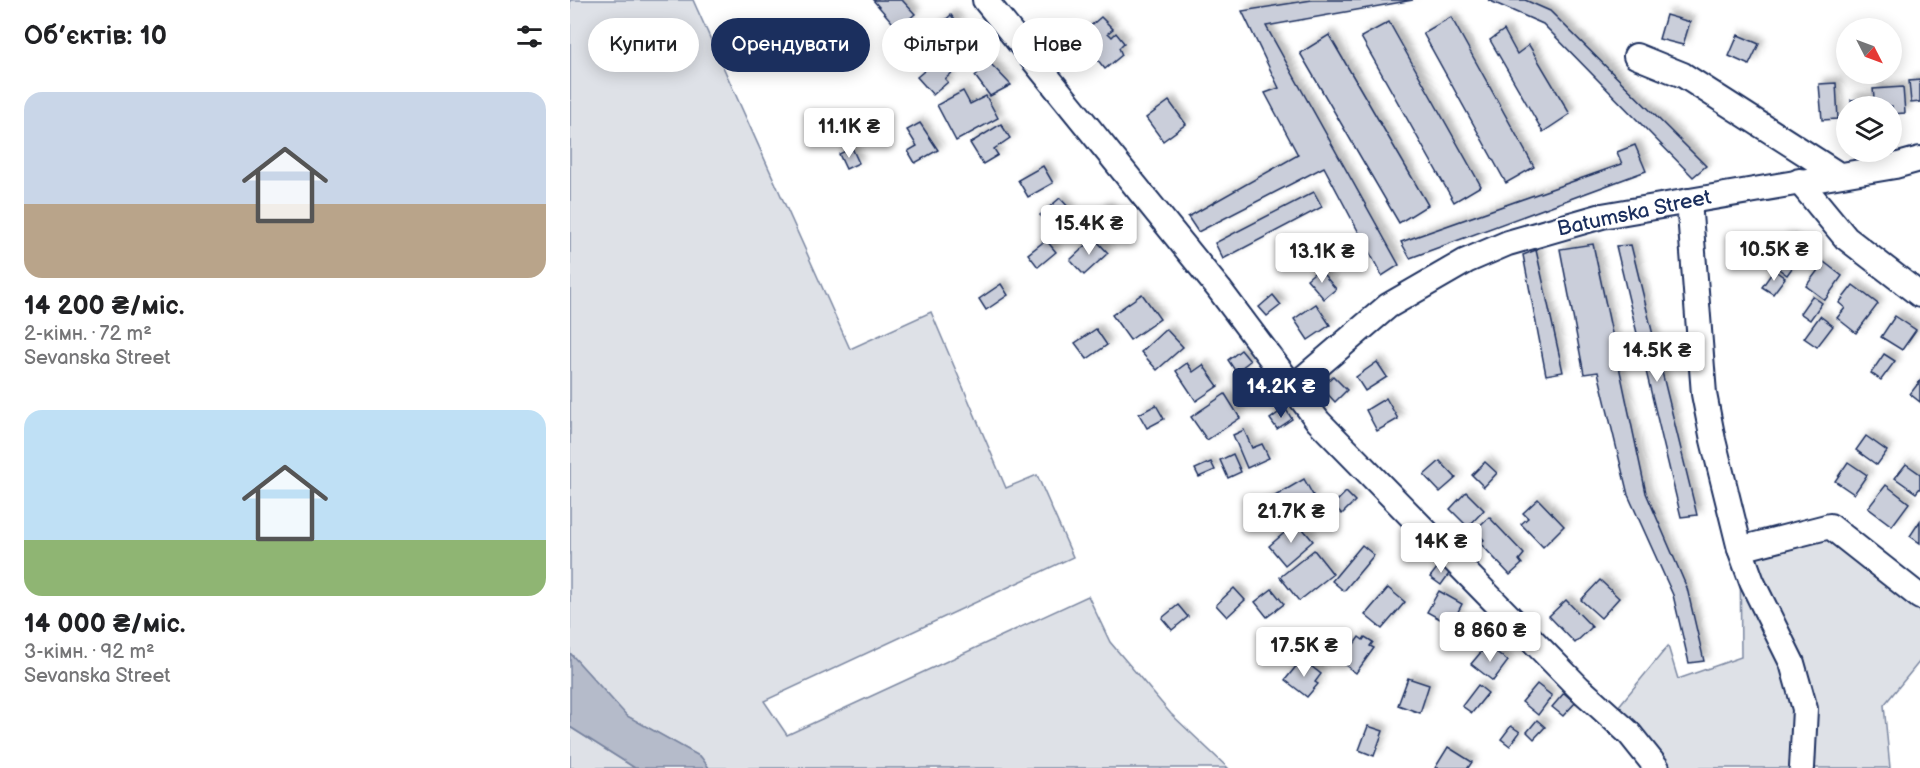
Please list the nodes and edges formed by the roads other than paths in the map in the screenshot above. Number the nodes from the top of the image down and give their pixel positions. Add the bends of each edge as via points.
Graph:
1 (985, 0) edge
2 (1636, 56) dead end
3 (1920, 159) edge
4 (1839, 175) junction
5 (1799, 181) junction
6 (1689, 201) junction
7 (1920, 295) edge
8 (1293, 387) junction
9 (1740, 549) junction
10 (1920, 597) edge
11 (1657, 768) edge
12 (1802, 768) edge

1 - 8 street via 1219,289
2 - 4 street via 1683,75
3 - 4 street, Batumska Street
4 - 5 street, Batumska Street
5 - 6 street, Batumska Street
5 - 7 street via 1846,238
6 - 8 street, Batumska Street via 1602,216 1508,243 1466,261 1388,306
6 - 9 street via 1704,394
8 - 11 street via 1333,438 1609,718 1629,733
9 - 10 street via 1830,526
9 - 12 street via 1792,663 1804,709

